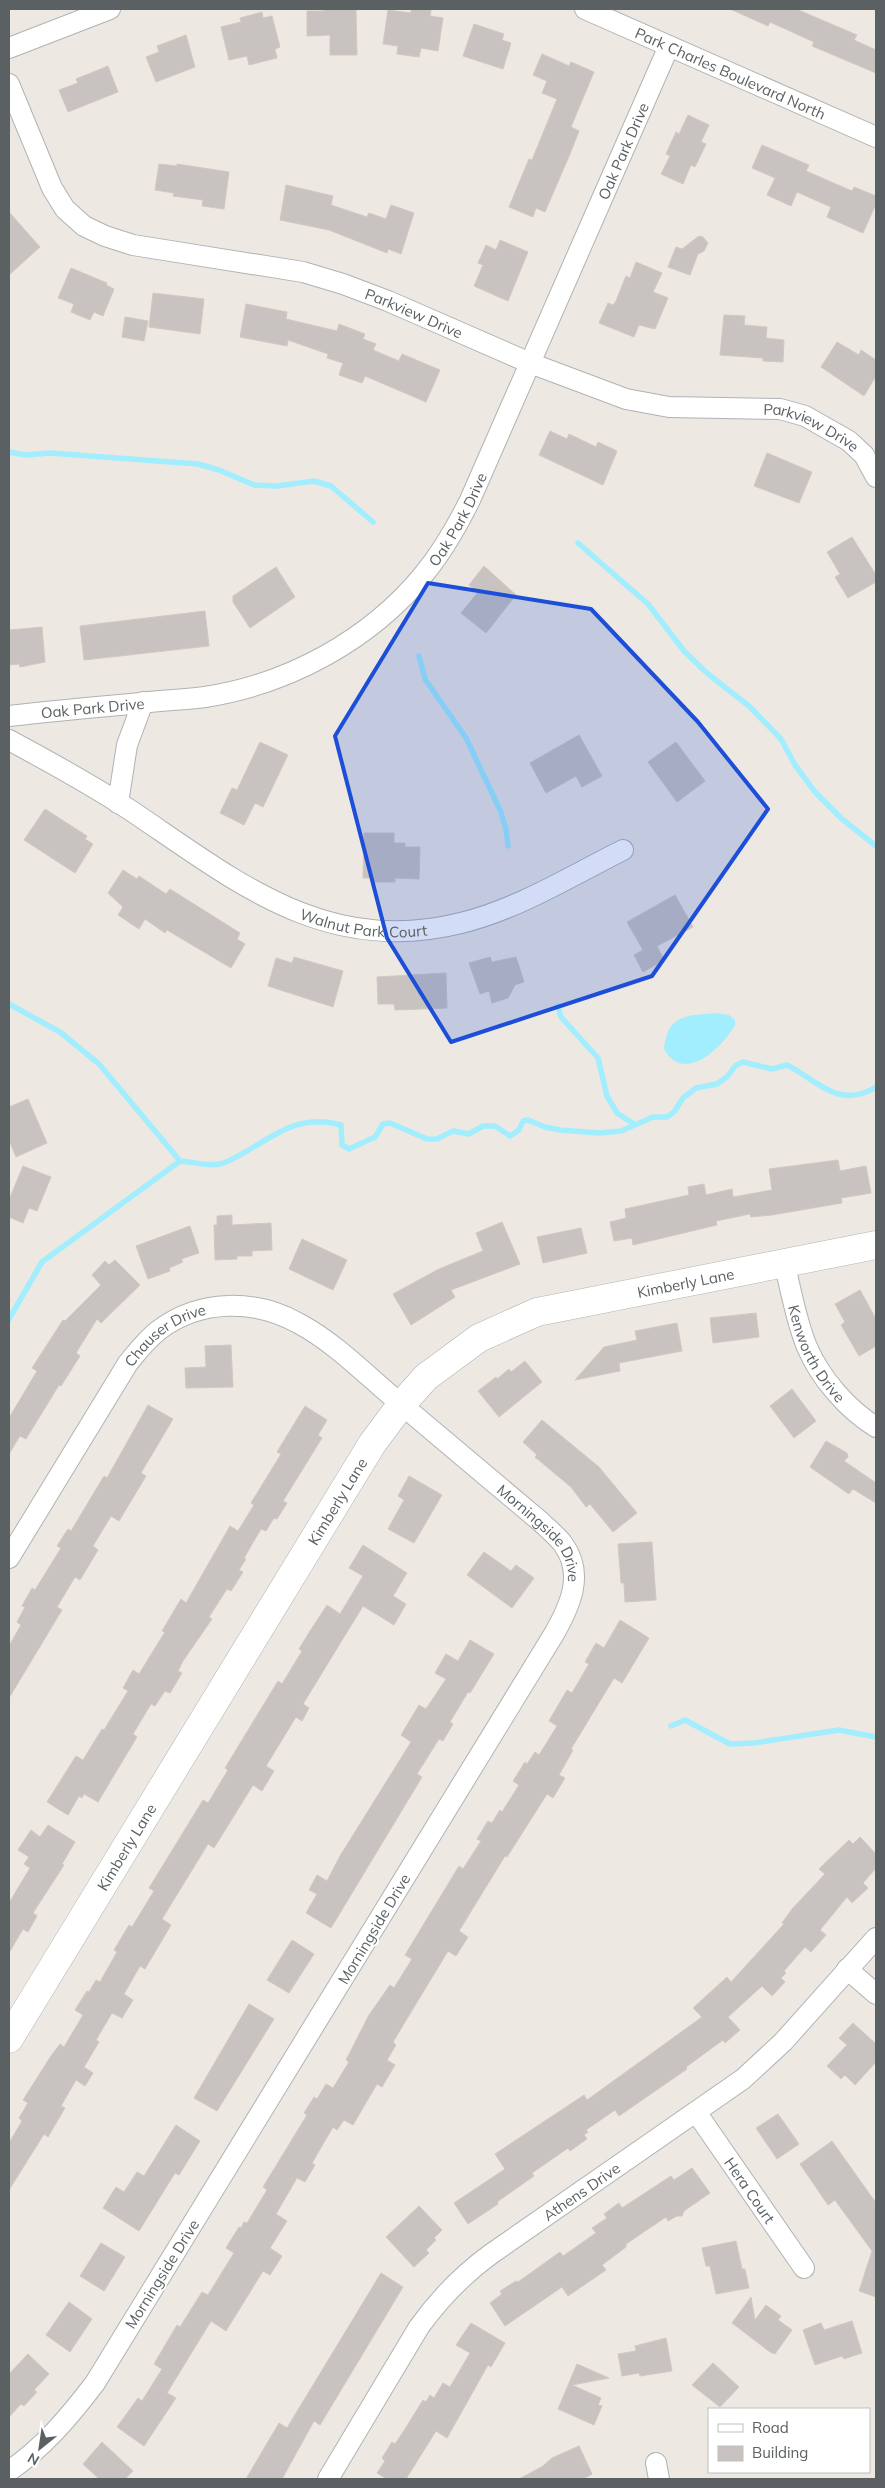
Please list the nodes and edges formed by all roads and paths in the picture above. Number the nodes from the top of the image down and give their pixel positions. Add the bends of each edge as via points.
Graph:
1 (110, 9) edge
2 (585, 9) edge
3 (669, 46) junction
4 (9, 48) edge
5 (9, 84) edge
6 (876, 137) edge
7 (530, 363) junction
8 (876, 477) edge
9 (143, 702) junction
10 (9, 716) edge
11 (9, 740) edge
12 (118, 803) junction
13 (623, 850) dead end
14 (876, 1245) edge
15 (784, 1262) junction
16 (401, 1405) junction
17 (876, 1428) edge
18 (9, 1558) edge
19 (876, 1938) edge
20 (847, 1969) junction
21 (876, 1994) edge
22 (9, 2038) edge
23 (696, 2112) junction
24 (804, 2268) dead end
25 (9, 2471) edge
26 (328, 2479) edge

1 - 4 street
2 - 3 street, Park Charles Boulevard North
3 - 6 street, Park Charles Boulevard North
3 - 7 street, Oak Park Drive
5 - 7 street, Parkview Drive via 52,188 65,209 84,226 133,245 311,274 388,301
7 - 8 street, Parkview Drive via 626,398 669,407 780,409 805,416 849,441 864,455
7 - 9 street, Oak Park Drive via 453,532 424,574 398,602 368,628 297,670 256,686 205,697
9 - 10 street, Oak Park Drive
9 - 12 street via 127,745
11 - 12 street, Walnut Park Court via 77,776
12 - 13 street, Walnut Park Court via 262,896 297,913 338,925 379,931 419,930 461,923 496,912
14 - 15 street, Kimberly Lane
15 - 16 street, Kimberly Lane via 537,1312 506,1324 459,1352 426,1377
15 - 17 street, Kenworth Drive via 808,1347 844,1400
16 - 18 street, Chauser Drive via 322,1339 280,1313 252,1306 202,1309 160,1330 128,1363
16 - 22 street, Kimberly Lane via 353,1475
16 - 25 street, Morningside Drive via 563,1543 575,1574 574,1591 567,1612 95,2383 70,2416
19 - 20 street, Athens Drive
20 - 21 street
20 - 23 street, Athens Drive via 764,2062
23 - 24 street, Hera Court
23 - 26 street, Athens Drive via 491,2254 456,2282 419,2327

